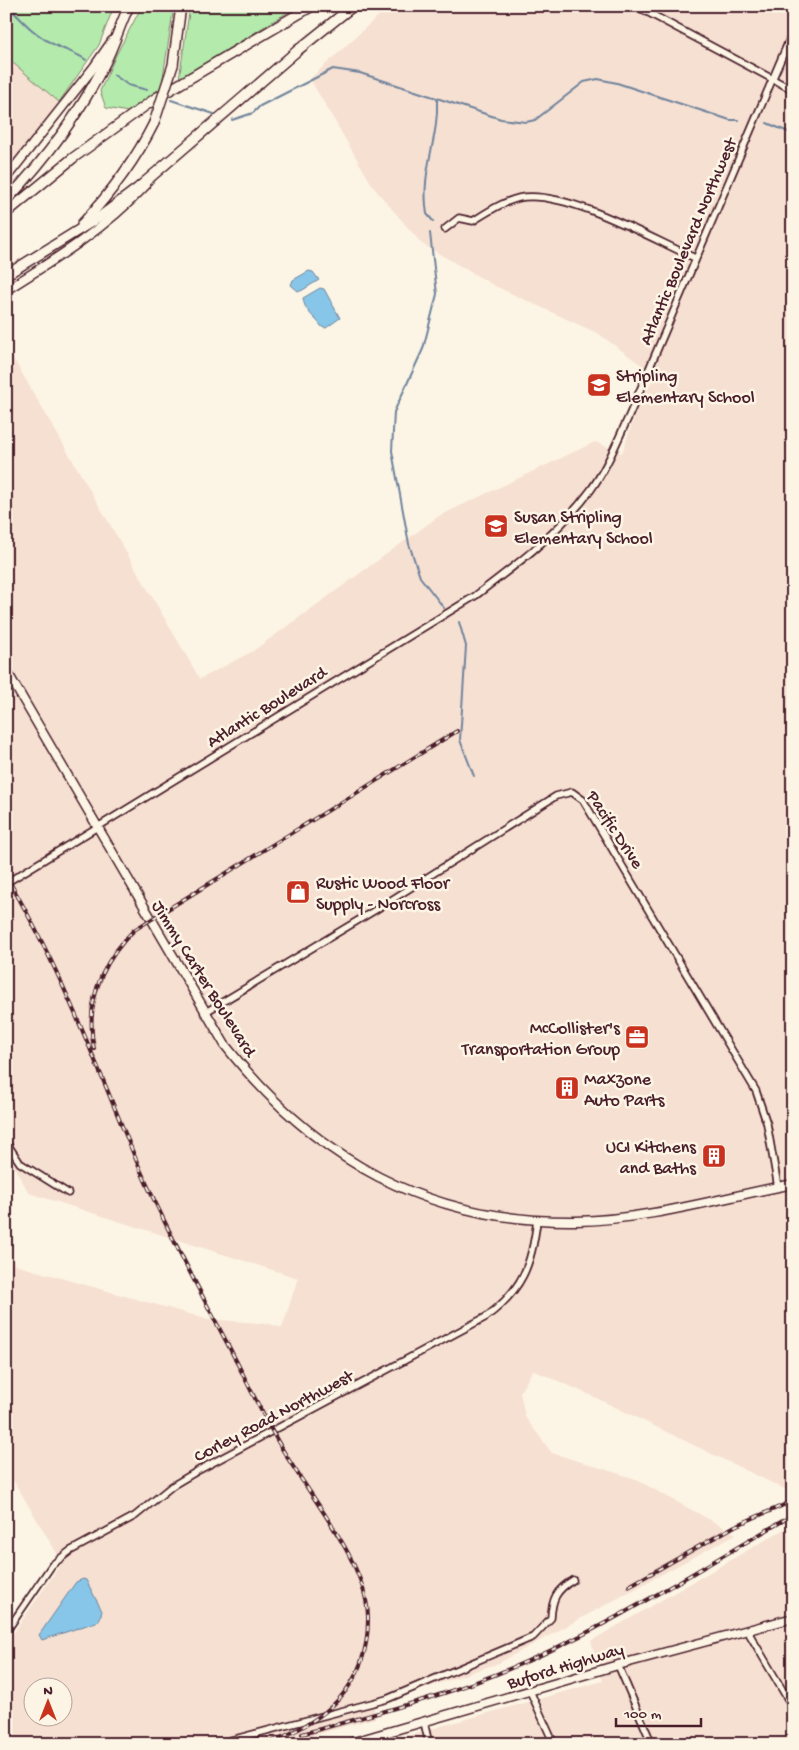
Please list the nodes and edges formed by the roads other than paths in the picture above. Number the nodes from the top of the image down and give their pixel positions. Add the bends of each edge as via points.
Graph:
1 (129, 6) edge
2 (181, 6) edge
3 (312, 6) edge
4 (353, 6) edge
5 (636, 6) edge
6 (793, 31) edge
7 (116, 36) junction
8 (772, 78) junction
9 (793, 90) edge
10 (161, 170) junction
11 (6, 178) edge
12 (6, 201) edge
13 (6, 213) edge
14 (445, 229) dead end
15 (74, 231) junction
16 (695, 258) junction
17 (6, 275) edge
18 (6, 290) edge
19 (450, 610) joint
20 (6, 670) edge
21 (99, 828) junction
22 (6, 883) edge
23 (204, 1013) junction
24 (6, 1142) edge
25 (793, 1184) edge
26 (778, 1187) junction
27 (68, 1193) dead end
28 (537, 1220) junction
29 (573, 1580) dead end
30 (793, 1618) edge
31 (747, 1630) junction
32 (6, 1632) edge
33 (618, 1665) junction
34 (530, 1691) junction
35 (793, 1708) edge
36 (424, 1722) junction
37 (216, 1744) edge
38 (347, 1744) edge
39 (429, 1744) edge
40 (554, 1744) edge
41 (652, 1744) edge

1 - 7 highway
2 - 15 highway, bridge via 173,65 154,123 115,186
3 - 13 highway via 156,98 73,158
4 - 10 highway
5 - 8 street
6 - 8 street, Atlantic Boulevard Northwest
7 - 11 main road
7 - 12 highway via 104,64 75,113 43,158
8 - 9 street
8 - 16 street, Atlantic Boulevard Northwest
10 - 15 highway via 98,218
10 - 18 main road via 122,210
14 - 16 street via 459,218 473,222 504,202 540,197 559,200 648,235
15 - 17 highway
16 - 19 street, Atlantic Boulevard Northwest via 629,416 590,491 529,556 475,596
19 - 21 street, Atlantic Boulevard
20 - 21 main road, Jimmy Carter Boulevard
21 - 22 street
21 - 23 main road, Jimmy Carter Boulevard
23 - 26 street, Pacific Drive via 554,798 572,792 583,800 756,1091 767,1124
23 - 28 main road, Jimmy Carter Boulevard via 248,1075 279,1108 347,1160 395,1185 459,1208
24 - 27 street via 20,1163
25 - 26 main road, Jimmy Carter Boulevard
26 - 28 main road, Jimmy Carter Boulevard via 618,1218
28 - 32 street, Corley Road Northwest via 530,1264 505,1303 486,1317 199,1470 172,1486 135,1516 70,1550 52,1566
29 - 37 street via 559,1588 551,1605 551,1618 532,1637 388,1698
30 - 31 main road, Buford Highway
31 - 33 main road, Buford Highway
31 - 35 street
33 - 34 main road, Buford Highway
33 - 41 street
34 - 36 main road, Buford Highway
34 - 40 street
36 - 38 main road, Buford Highway
36 - 39 street

